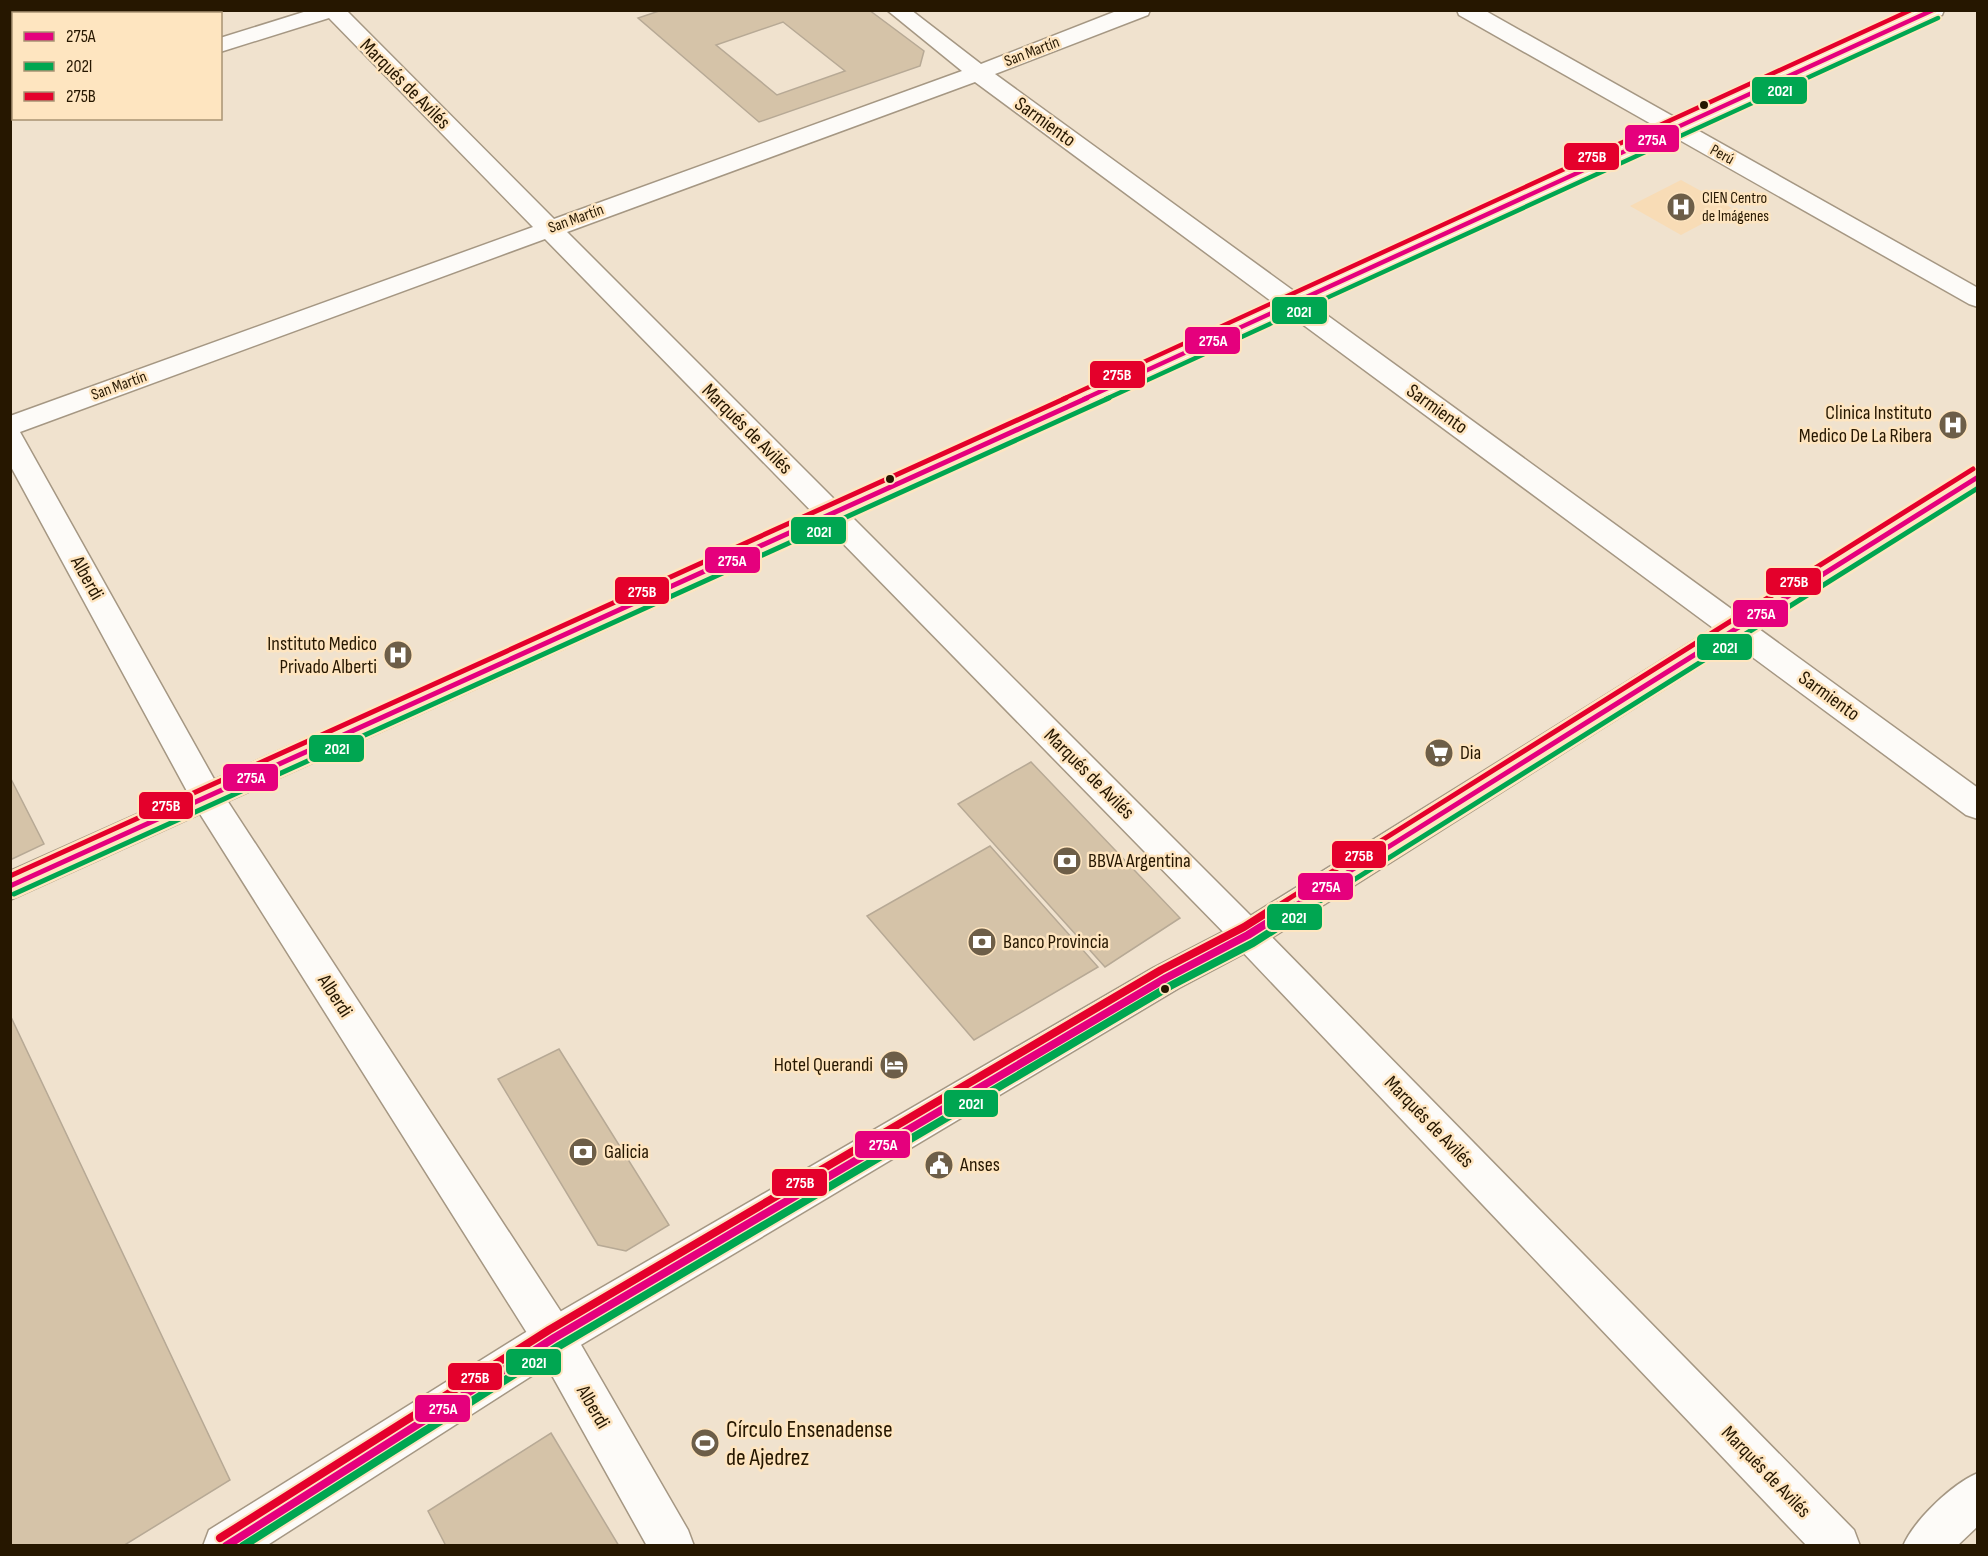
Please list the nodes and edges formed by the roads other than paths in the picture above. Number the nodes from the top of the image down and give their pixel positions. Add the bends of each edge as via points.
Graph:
1 (897, 10) edge
2 (1140, 10) edge
3 (1467, 10) edge
4 (1934, 10) edge
5 (334, 11) edge
6 (222, 44) edge
7 (978, 73) junction
8 (1675, 128) junction
9 (549, 229) junction
10 (1977, 298) edge
11 (1292, 303) junction
12 (10, 426) edge
13 (10, 438) edge
14 (1977, 477) edge
15 (832, 515) junction
16 (1738, 630) junction
17 (207, 797) junction
18 (1977, 806) edge
19 (10, 886) edge
20 (1248, 935) junction
21 (554, 1338) junction
22 (1977, 1495) edge
23 (225, 1545) edge
24 (672, 1545) edge
25 (1838, 1545) edge
26 (1925, 1545) edge

1 - 7 street, Sarmiento
2 - 7 street, San Martín
3 - 8 street, Perú
4 - 8 street
5 - 6 street
5 - 9 street, Marqués de Avilés
7 - 9 street, San Martín
7 - 11 street, Sarmiento
8 - 10 street, Perú
8 - 11 street
9 - 12 street, San Martín
9 - 15 street, Marqués de Avilés
11 - 15 street
11 - 16 street, Sarmiento
13 - 17 street, Alberdi
14 - 16 street
15 - 17 street
15 - 20 street, Marqués de Avilés
16 - 18 street, Sarmiento
16 - 20 street
17 - 19 street
17 - 21 street, Alberdi
20 - 21 street via 1166,978
20 - 25 street, Marqués de Avilés
21 - 23 street
21 - 24 street, Alberdi
22 - 26 street

